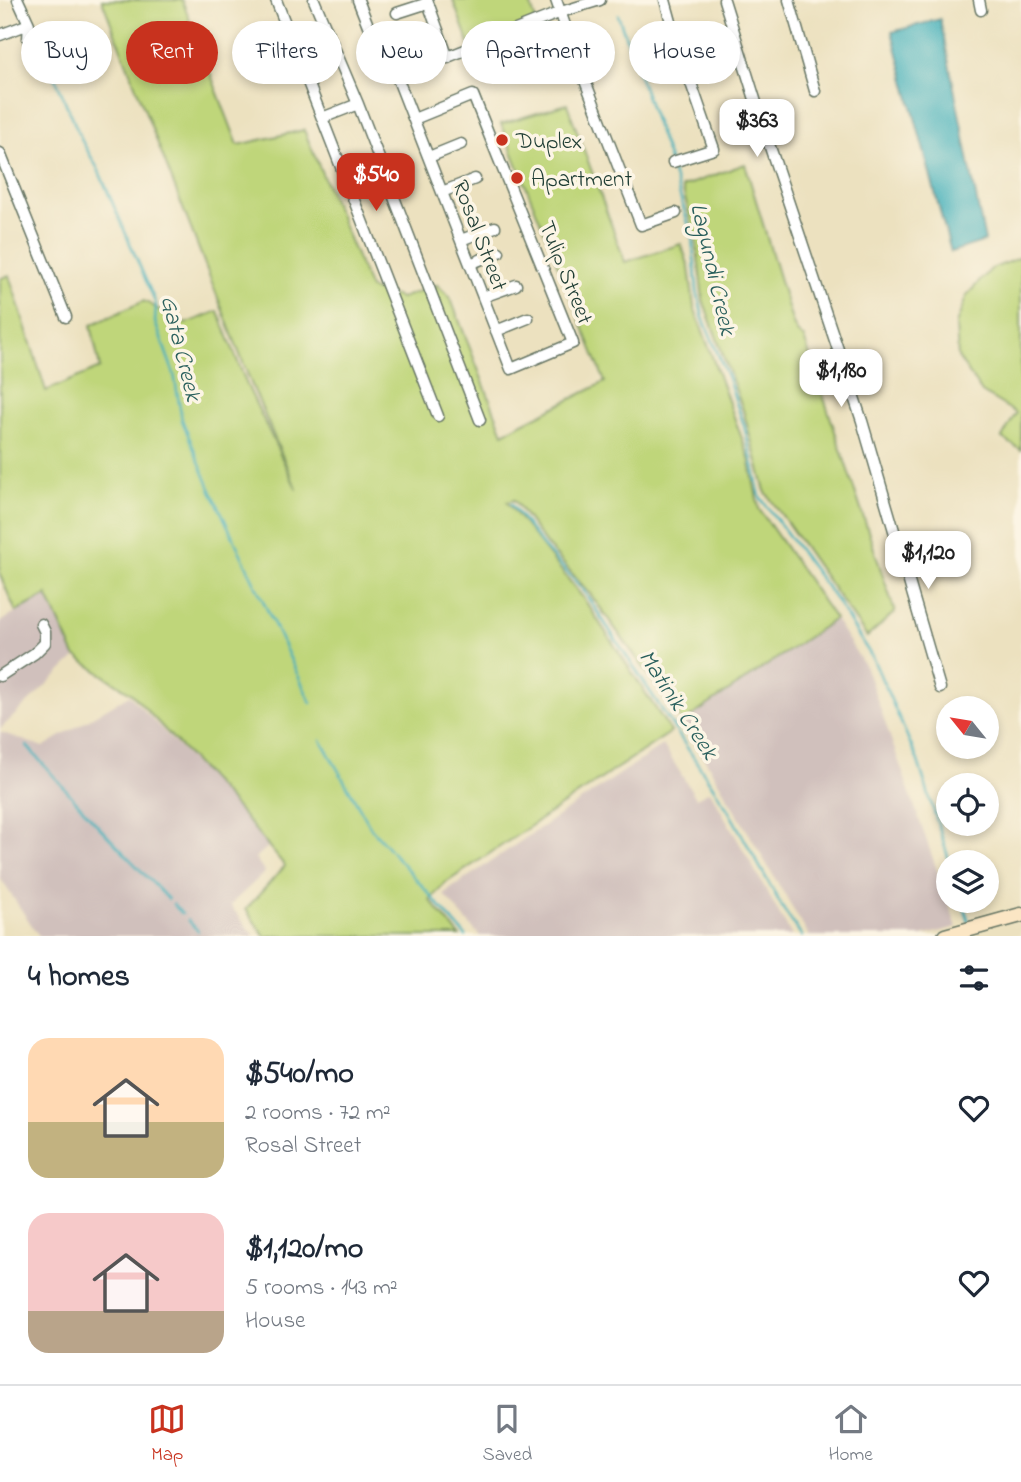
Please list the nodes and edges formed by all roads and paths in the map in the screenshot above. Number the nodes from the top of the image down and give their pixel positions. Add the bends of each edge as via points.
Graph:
1 (18, 0) edge
2 (276, 0) edge
3 (314, 0) edge
4 (358, 0) edge
5 (556, 0) edge
6 (600, 0) edge
7 (665, 0) edge
8 (724, 0) edge
9 (789, 0) edge
10 (427, 1) edge
11 (561, 12) junction
12 (397, 13) dead end
13 (28, 21) edge
14 (366, 21) edge
15 (434, 21) edge
16 (21, 27) edge
17 (0, 35) edge
18 (448, 58) joint
19 (816, 91) dead end
20 (358, 104) junction
21 (322, 118) junction
22 (414, 119) junction
23 (461, 144) dead end
24 (0, 153) edge
25 (429, 157) junction
26 (673, 162) dead end
27 (475, 179) dead end
28 (442, 192) junction
29 (676, 213) dead end
30 (495, 227) dead end
31 (461, 240) junction
32 (499, 252) dead end
33 (470, 264) junction
34 (516, 285) dead end
35 (483, 297) junction
36 (66, 317) dead end
37 (528, 318) dead end
38 (496, 331) junction
39 (511, 369) joint
40 (438, 416) dead end
41 (480, 420) dead end
42 (41, 624) dead end
43 (0, 676) edge
44 (940, 688) dead end
45 (1021, 915) edge
46 (945, 936) edge

1 - 13 street
2 - 21 street
3 - 20 street
4 - 14 street
5 - 11 street
6 - 11 street
7 - 26 street via 714,149
8 - 44 street via 874,461
9 - 19 street
10 - 12 street
10 - 15 street
11 - 18 street
11 - 29 street via 641,225
16 - 17 street
18 - 22 street, Rosal Street via 397,77
20 - 21 street
20 - 41 street
21 - 40 street
22 - 25 street, Rosal Street
22 - 39 street, Tulip Street via 474,95 573,344
23 - 25 street
24 - 36 street
25 - 28 street, Rosal Street
27 - 28 street
28 - 31 street, Rosal Street
30 - 31 street
31 - 33 street, Rosal Street
32 - 33 street
33 - 35 street, Rosal Street
34 - 35 street
35 - 38 street, Rosal Street
37 - 38 street
38 - 39 street, Rosal Street
42 - 43 street via 45,643
45 - 46 main road

